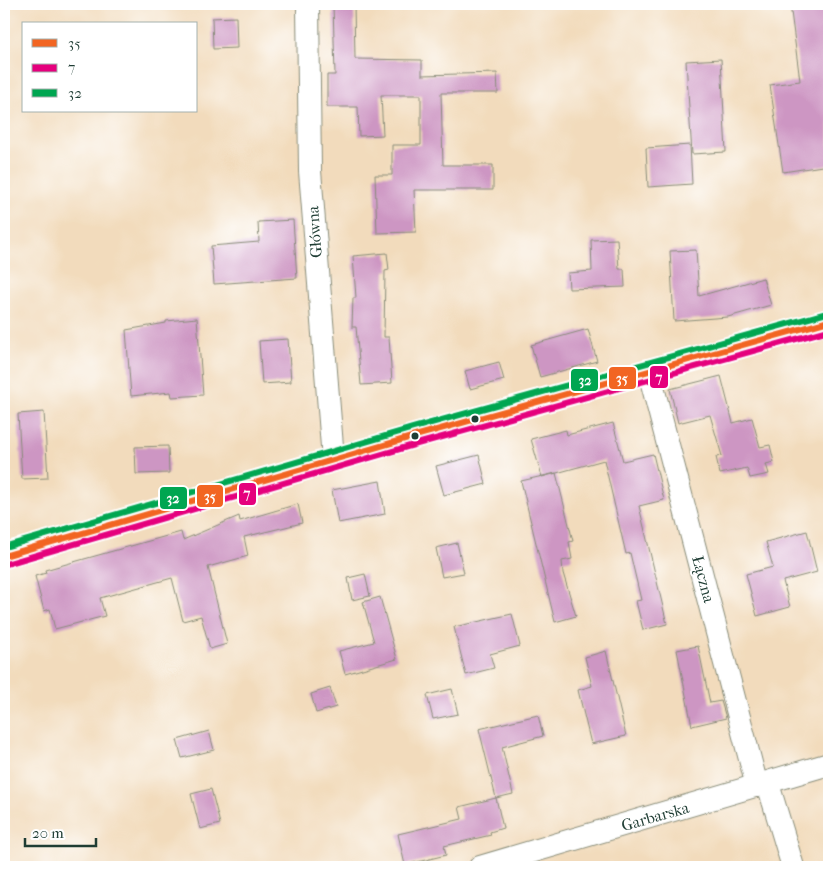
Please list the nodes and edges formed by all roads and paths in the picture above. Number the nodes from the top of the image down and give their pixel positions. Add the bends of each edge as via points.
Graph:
1 (308, 4) edge
2 (829, 321) edge
3 (649, 372) junction
4 (333, 459) junction
5 (4, 556) edge
6 (829, 764) edge
7 (762, 785) junction
8 (480, 867) edge
9 (793, 867) edge

1 - 4 street, Główna via 310,170
2 - 3 street
3 - 4 street
3 - 7 street, Łączna
4 - 5 street
6 - 7 street, Garbarska
7 - 8 street, Garbarska
7 - 9 street, Łączna

